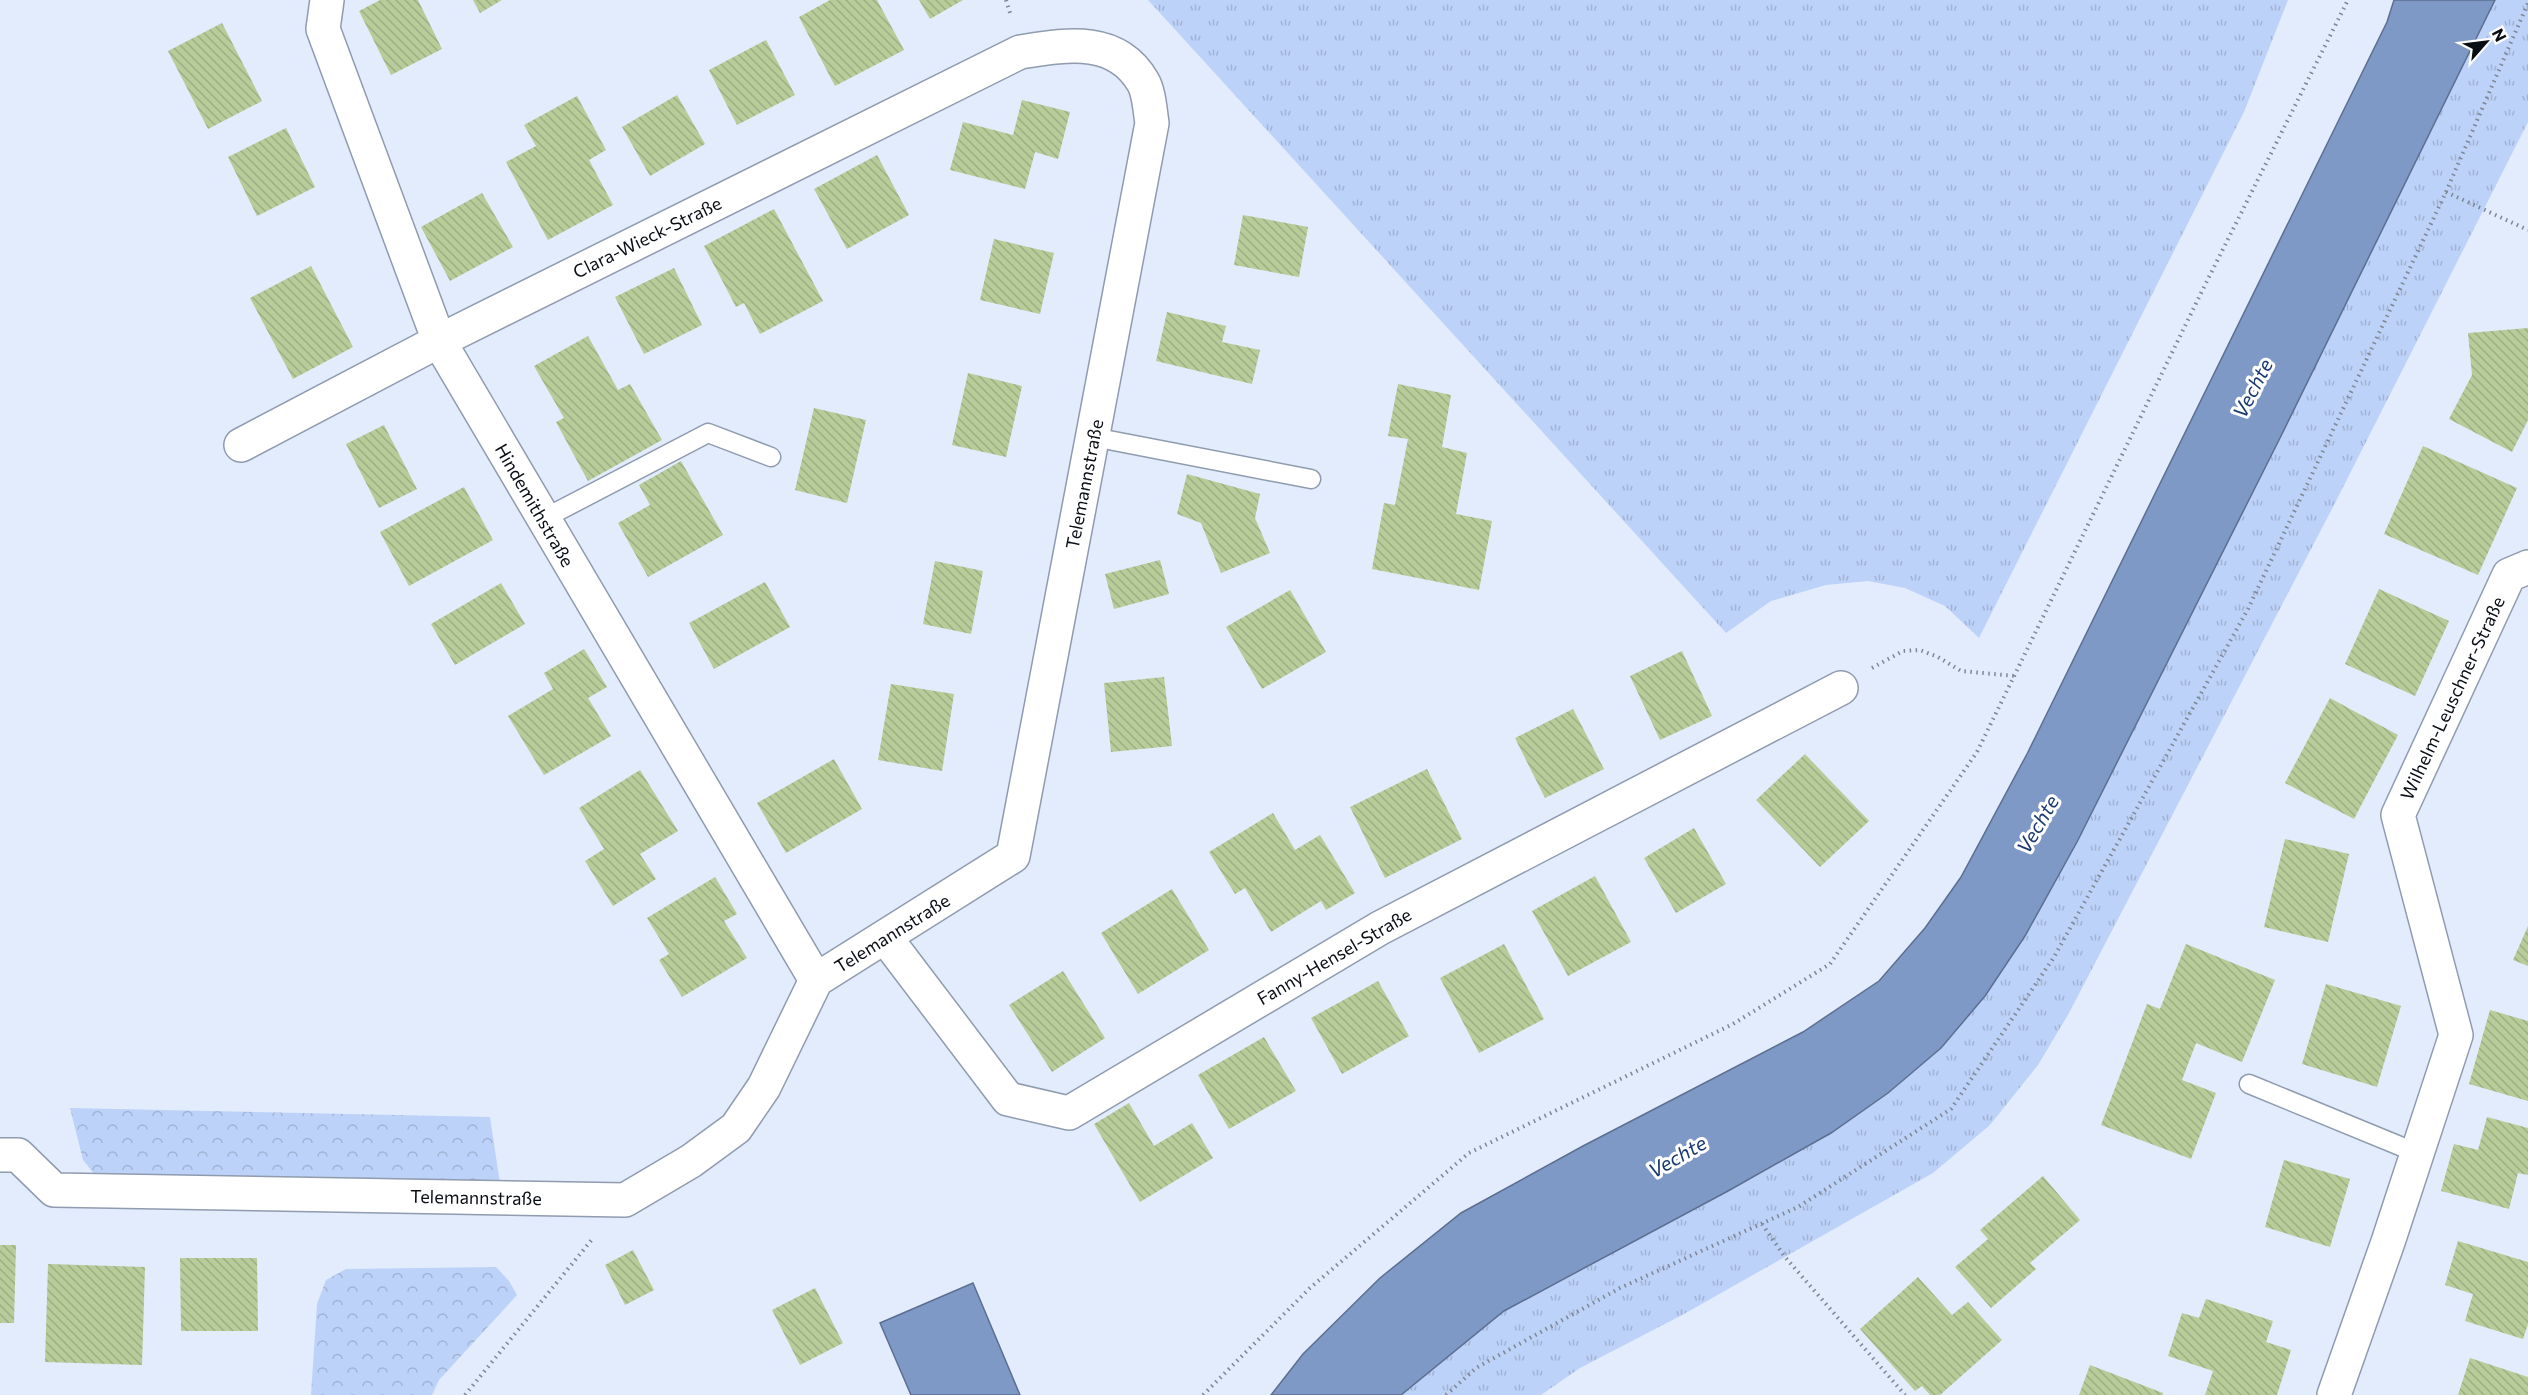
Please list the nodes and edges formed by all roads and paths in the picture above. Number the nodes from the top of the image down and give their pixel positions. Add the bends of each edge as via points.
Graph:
1 (327, 0) edge
2 (2348, 0) edge
3 (2528, 3) edge
4 (1059, 46) joint
5 (2446, 192) junction
6 (2528, 230) edge
7 (439, 341) junction
8 (1093, 436) junction
9 (242, 445) dead end
10 (771, 457) dead end
11 (1311, 479) dead end
12 (543, 519) junction
13 (2528, 567) edge
14 (2015, 676) junction
15 (1841, 688) joint
16 (885, 937) junction
17 (816, 980) junction
18 (2249, 1084) dead end
19 (2417, 1153) junction
20 (0, 1155) edge
21 (625, 1200) junction
22 (1762, 1224) junction
23 (465, 1395) edge
24 (1203, 1395) edge
25 (1446, 1395) edge
26 (1905, 1395) edge
27 (2334, 1395) edge

1 - 7 street, Hindemithstraße via 323,30
2 - 14 path
3 - 5 path
4 - 7 street, Clara-Wieck-Straße via 1020,52
4 - 8 street, Telemannstraße via 1095,46 1122,57 1144,82 1152,123
5 - 6 path
5 - 22 path via 2248,609 2054,957 1952,1109 1798,1207
7 - 9 street, Clara-Wieck-Straße
7 - 12 street, Hindemithstraße
8 - 11 lane
8 - 16 street, Telemannstraße via 1013,856
10 - 12 lane via 708,433
12 - 17 street, Hindemithstraße
13 - 19 street, Wilhelm-Leuschner-Straße via 2509,575 2398,815 2456,1035
14 - 15 path via 1961,671 1920,650 1903,651
14 - 24 path via 1977,752 1830,964 1733,1024 1469,1153 1310,1288
15 - 16 street, Fanny-Hensel-Straße via 1380,927 1069,1113 1008,1099
16 - 17 street, Telemannstraße
17 - 21 street, Telemannstraße via 764,1087 736,1128 691,1161
18 - 19 lane
19 - 27 street, Wilhelm-Leuschner-Straße
20 - 21 street, Telemannstraße via 18,1155 54,1190
21 - 23 path
22 - 25 path via 1620,1288 1476,1368
22 - 26 path via 1785,1257

